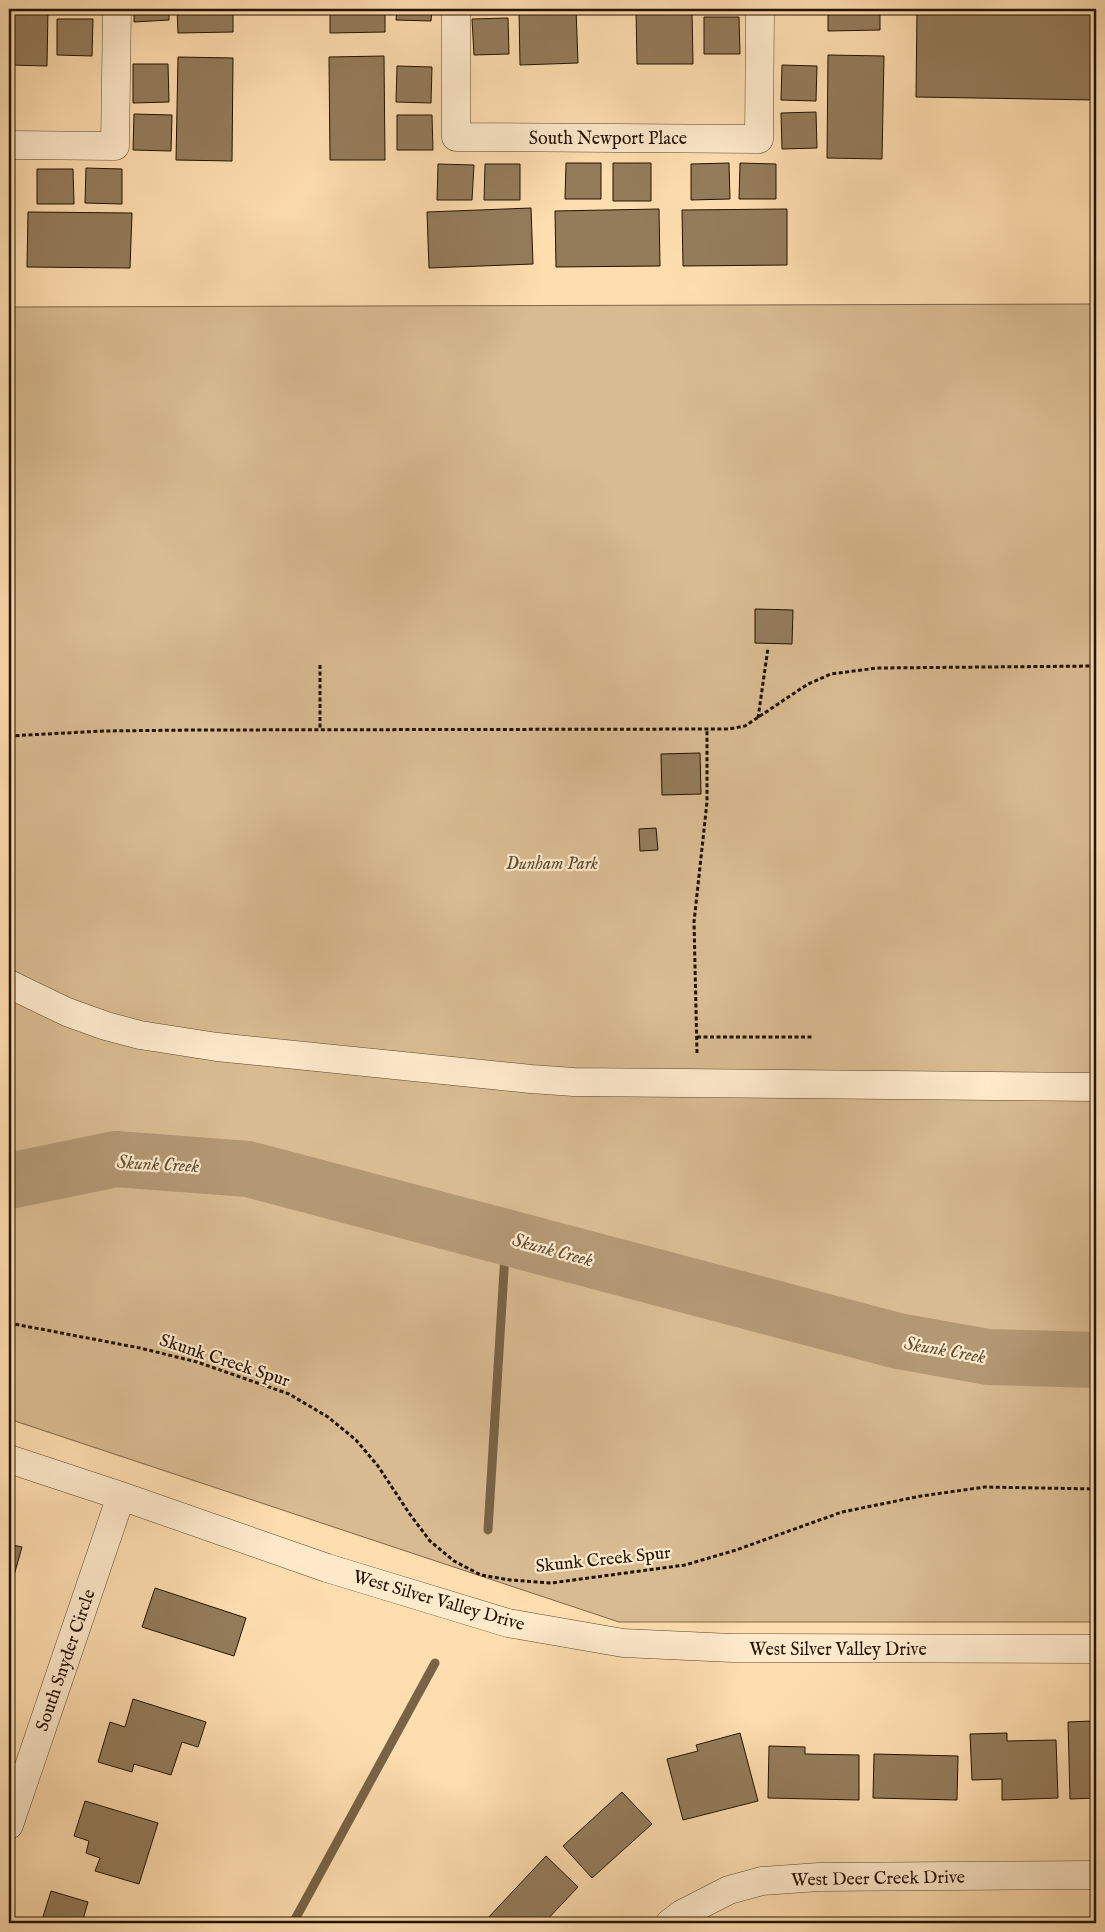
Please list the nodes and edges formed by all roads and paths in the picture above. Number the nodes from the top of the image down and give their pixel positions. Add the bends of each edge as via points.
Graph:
1 (117, 9) edge
2 (456, 9) edge
3 (760, 9) edge
4 (9, 145) edge
5 (768, 648) dead end
6 (320, 665) dead end
7 (1096, 666) edge
8 (758, 718) junction
9 (320, 730) junction
10 (707, 730) junction
11 (9, 736) edge
12 (9, 984) edge
13 (813, 1037) dead end
14 (1096, 1087) edge
15 (9, 1323) edge
16 (9, 1459) edge
17 (1096, 1489) edge
18 (121, 1496) junction
19 (1096, 1649) edge
20 (9, 1825) edge
21 (1096, 1875) edge
22 (670, 1923) edge

1 - 4 street via 115,146
2 - 3 street, South Newport Place via 456,137 759,138
5 - 8 path
6 - 9 path
7 - 8 path via 853,670 831,674 808,684
8 - 10 path via 745,726
9 - 10 path
9 - 11 path via 103,731
10 - 13 path via 707,802 694,922 697,1037
12 - 14 street via 67,1012 148,1036 218,1047 531,1079
15 - 17 path, Skunk Creek Spur via 197,1362 289,1394 356,1440 430,1541 454,1561 481,1575 510,1580 551,1583 685,1564 736,1550 842,1512 921,1496 985,1487
16 - 18 street, West Silver Valley Drive
18 - 19 street, West Silver Valley Drive via 328,1568 508,1623 623,1643 791,1649
18 - 20 street, South Snyder Circle
21 - 22 street, West Deer Creek Drive via 819,1877 762,1881 729,1890

